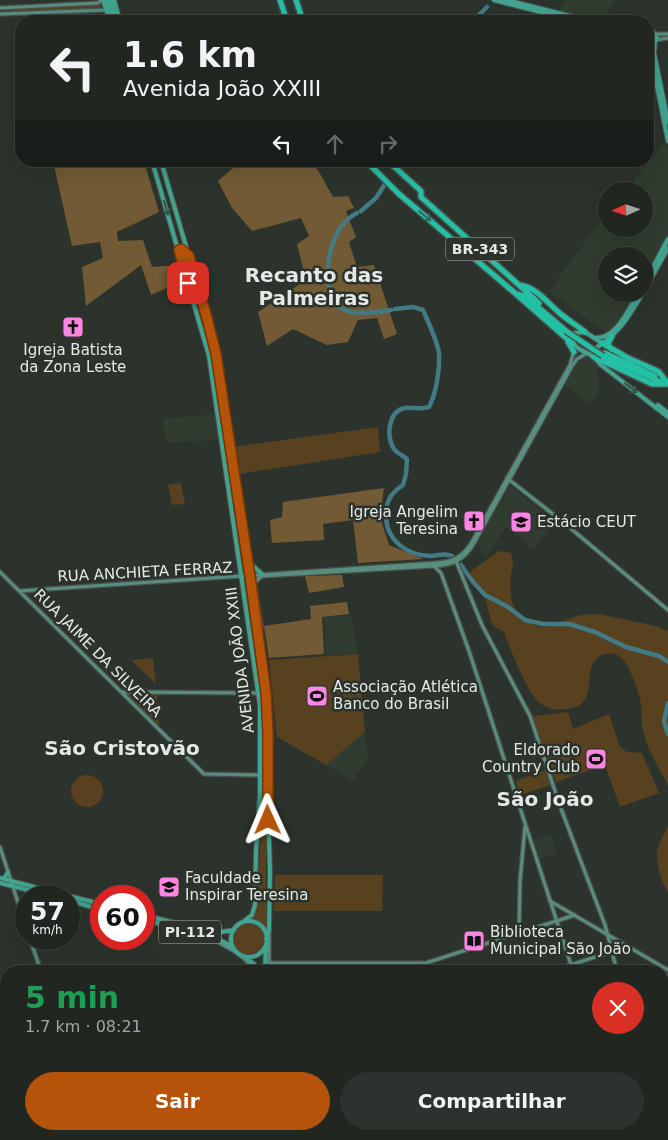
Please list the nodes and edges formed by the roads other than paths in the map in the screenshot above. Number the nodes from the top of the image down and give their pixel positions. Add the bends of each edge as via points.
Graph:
1 (104, 0) edge
2 (280, 0) edge
3 (296, 0) edge
4 (494, 0) edge
5 (506, 0) edge
6 (112, 1) edge
7 (0, 8) edge
8 (108, 9) junction
9 (0, 14) edge
10 (110, 15) edge
11 (117, 15) edge
12 (286, 15) edge
13 (301, 15) edge
14 (553, 15) edge
15 (566, 15) edge
16 (655, 34) joint
17 (668, 36) edge
18 (656, 41) junction
19 (654, 70) edge
20 (668, 122) edge
21 (668, 141) edge
22 (154, 167) edge
23 (163, 167) edge
24 (372, 167) edge
25 (394, 167) edge
26 (668, 239) edge
27 (668, 248) edge
28 (179, 250) junction
29 (189, 256) junction
30 (653, 267) edge
31 (653, 274) edge
32 (519, 284) junction
33 (516, 294) junction
34 (633, 302) edge
35 (637, 302) edge
36 (538, 304) junction
37 (565, 330) junction
38 (585, 332) junction
39 (612, 336) junction
40 (594, 338) junction
41 (602, 343) junction
42 (573, 344) junction
43 (596, 348) junction
44 (611, 349) junction
45 (574, 352) junction
46 (587, 353) junction
47 (209, 356) junction
48 (594, 357) junction
49 (571, 366) junction
50 (218, 367) junction
51 (213, 382) junction
52 (668, 384) edge
53 (223, 393) junction
54 (656, 408) junction
55 (668, 413) edge
56 (668, 417) edge
57 (508, 479) junction
58 (239, 505) junction
59 (231, 506) junction
60 (240, 513) junction
61 (232, 515) junction
62 (247, 555) junction
63 (456, 561) junction
64 (251, 564) junction
65 (444, 564) junction
66 (434, 566) junction
67 (0, 572) edge
68 (441, 572) junction
69 (262, 575) junction
70 (252, 576) junction
71 (242, 577) junction
72 (254, 586) junction
73 (19, 591) junction
74 (668, 610) edge
75 (251, 642) junction
76 (258, 642) junction
77 (252, 650) junction
78 (260, 651) junction
79 (122, 692) junction
80 (258, 693) junction
81 (260, 776) junction
82 (260, 795) junction
83 (268, 796) junction
84 (260, 803) junction
85 (268, 804) junction
86 (525, 825) junction
87 (0, 847) edge
88 (8, 872) junction
89 (1, 880) edge
90 (12, 883) junction
91 (18, 885) edge
92 (21, 885) edge
93 (255, 889) junction
94 (15, 892) edge
95 (550, 901) junction
96 (575, 915) junction
97 (155, 918) edge
98 (243, 922) junction
99 (556, 922) junction
100 (155, 923) edge
101 (234, 930) junction
102 (269, 931) junction
103 (225, 932) junction
104 (519, 933) junction
105 (608, 934) junction
106 (211, 938) junction
107 (266, 941) junction
108 (628, 947) junction
109 (234, 948) junction
110 (34, 950) edge
111 (268, 952) junction
112 (611, 952) junction
113 (244, 956) junction
114 (269, 963) joint
115 (426, 963) junction
116 (570, 964) joint
117 (39, 965) edge
118 (250, 965) edge
119 (252, 965) edge
120 (266, 965) edge
121 (267, 965) edge
122 (420, 965) edge
123 (615, 965) edge
124 (659, 965) edge

1 - 7 main road via 98,3
1 - 8 main road
2 - 12 highway
3 - 13 highway
4 - 14 main road
5 - 15 main road
6 - 11 main road
8 - 9 main road
8 - 10 main road
16 - 17 main road
16 - 18 main road
17 - 18 main road
18 - 20 main road via 654,53
19 - 21 main road
22 -> 28 main road, AVENIDA JOÃO XXIII
23 - 29 main road, AVENIDA JOÃO XXIII
24 -> 33 highway, BR-343
25 - 32 highway, BR-343
26 - 30 main road
27 - 31 main road
28 - 29 main road via 183,249
28 - 47 main road, AVENIDA JOÃO XXIII
29 - 50 main road, AVENIDA JOÃO XXIII
32 - 36 highway, BR-343
32 - 38 highway via 532,289
33 - 36 highway, BR-343 / BR-343
33 - 37 highway
34 - 40 main road via 618,326
35 - 39 main road
36 - 37 highway, BR-343
37 - 42 highway
37 - 45 highway
37 - 52 highway, BR-343, bridge via 604,354
38 - 40 main road
38 - 42 main road via 576,333
39 - 41 main road
39 - 44 highway via 608,344
40 - 41 main road
40 - 43 main road
41 - 43 main road
41 - 44 highway
42 - 45 main road
42 - 46 main road
43 - 46 main road
44 - 52 highway via 659,372
45 - 49 main road
46 - 48 main road
46 - 49 main road
47 - 50 main road via 214,369
47 - 51 main road, AVENIDA JOÃO XXIII
48 - 52 highway via 652,384
48 -> 54 main road
49 - 57 main road
50 - 53 main road, AVENIDA JOÃO XXIII
51 - 53 main road via 215,378 219,380
51 - 59 main road, AVENIDA JOÃO XXIII
53 - 58 main road, AVENIDA JOÃO XXIII
54 - 55 main road via 658,405
54 - 56 main road
57 - 63 main road via 469,547
57 - 74 main road
58 - 59 main road
58 - 60 main road, AVENIDA JOÃO XXIII
59 - 61 main road, AVENIDA JOÃO XXIII
60 - 61 main road
60 - 62 main road, AVENIDA JOÃO XXIII
61 - 71 main road, AVENIDA JOÃO XXIII
62 - 64 main road
62 - 70 main road, AVENIDA JOÃO XXIII
63 - 65 main road
63 - 105 main road via 482,625 530,716
64 - 69 main road
64 - 70 main road
65 - 66 main road
65 - 68 main road
65 - 69 main road
66 - 68 main road
66 - 69 main road
67 - 73 main road, RUA JAIME DA SILVEIRA
68 - 86 main road
69 - 70 main road, RUA ANCHIETA FERRAZ
69 - 72 main road
70 - 71 main road, RUA ANCHIETA FERRAZ
70 - 72 main road
70 - 76 main road, AVENIDA JOÃO XXIII
71 - 73 main road, RUA ANCHIETA FERRAZ
71 - 75 main road, AVENIDA JOÃO XXIII
72 - 76 main road via 261,627
73 - 79 main road, RUA JAIME DA SILVEIRA
75 - 76 main road
75 - 77 main road, AVENIDA JOÃO XXIII
76 - 78 main road, AVENIDA JOÃO XXIII
77 - 78 main road
77 - 80 main road, AVENIDA JOÃO XXIII
78 - 83 main road, AVENIDA JOÃO XXIII via 267,714
79 - 80 main road
79 - 81 main road, RUA JAIME DA SILVEIRA via 204,774
80 - 81 main road, AVENIDA JOÃO XXIII
81 - 82 main road, AVENIDA JOÃO XXIII
82 - 83 main road
82 - 84 main road, AVENIDA JOÃO XXIII
83 - 85 main road, AVENIDA JOÃO XXIII
84 - 85 main road
84 - 93 main road, AVENIDA JOÃO XXIII
85 - 102 main road, AVENIDA JOÃO XXIII
86 - 95 main road
86 - 104 main road
87 - 88 main road
88 - 89 main road
88 - 90 main road
89 - 90 main road
90 - 91 main road
90 - 92 main road
90 - 94 main road
93 - 98 main road, AVENIDA JOÃO XXIII via 254,911
93 - 103 main road via 250,912
95 - 96 main road
95 - 99 main road
96 - 99 main road
96 - 105 main road
97 - 103 main road, PI-112 via 209,932
98 - 101 main road
98 - 107 main road via 259,925 265,932
99 - 104 main road
99 - 116 main road
100 - 106 main road, PI-112
101 - 103 main road, PI-112
101 - 109 main road via 231,939
102 - 107 main road, AVENIDA JOÃO XXIII
102 - 111 main road, AVENIDA JOÃO XXIII
104 - 115 main road
105 - 108 main road
105 - 112 main road
106 - 109 main road, PI-112
106 - 118 main road
107 - 113 main road via 258,954
107 - 120 main road, AVENIDA JOÃO XXIII
108 - 112 main road
108 - 124 main road
109 - 113 main road
110 - 117 main road
111 - 114 main road, AVENIDA JOÃO XXIII
111 - 121 main road
112 - 116 main road
112 - 123 main road
113 - 119 main road
114 - 115 main road
115 - 122 main road

